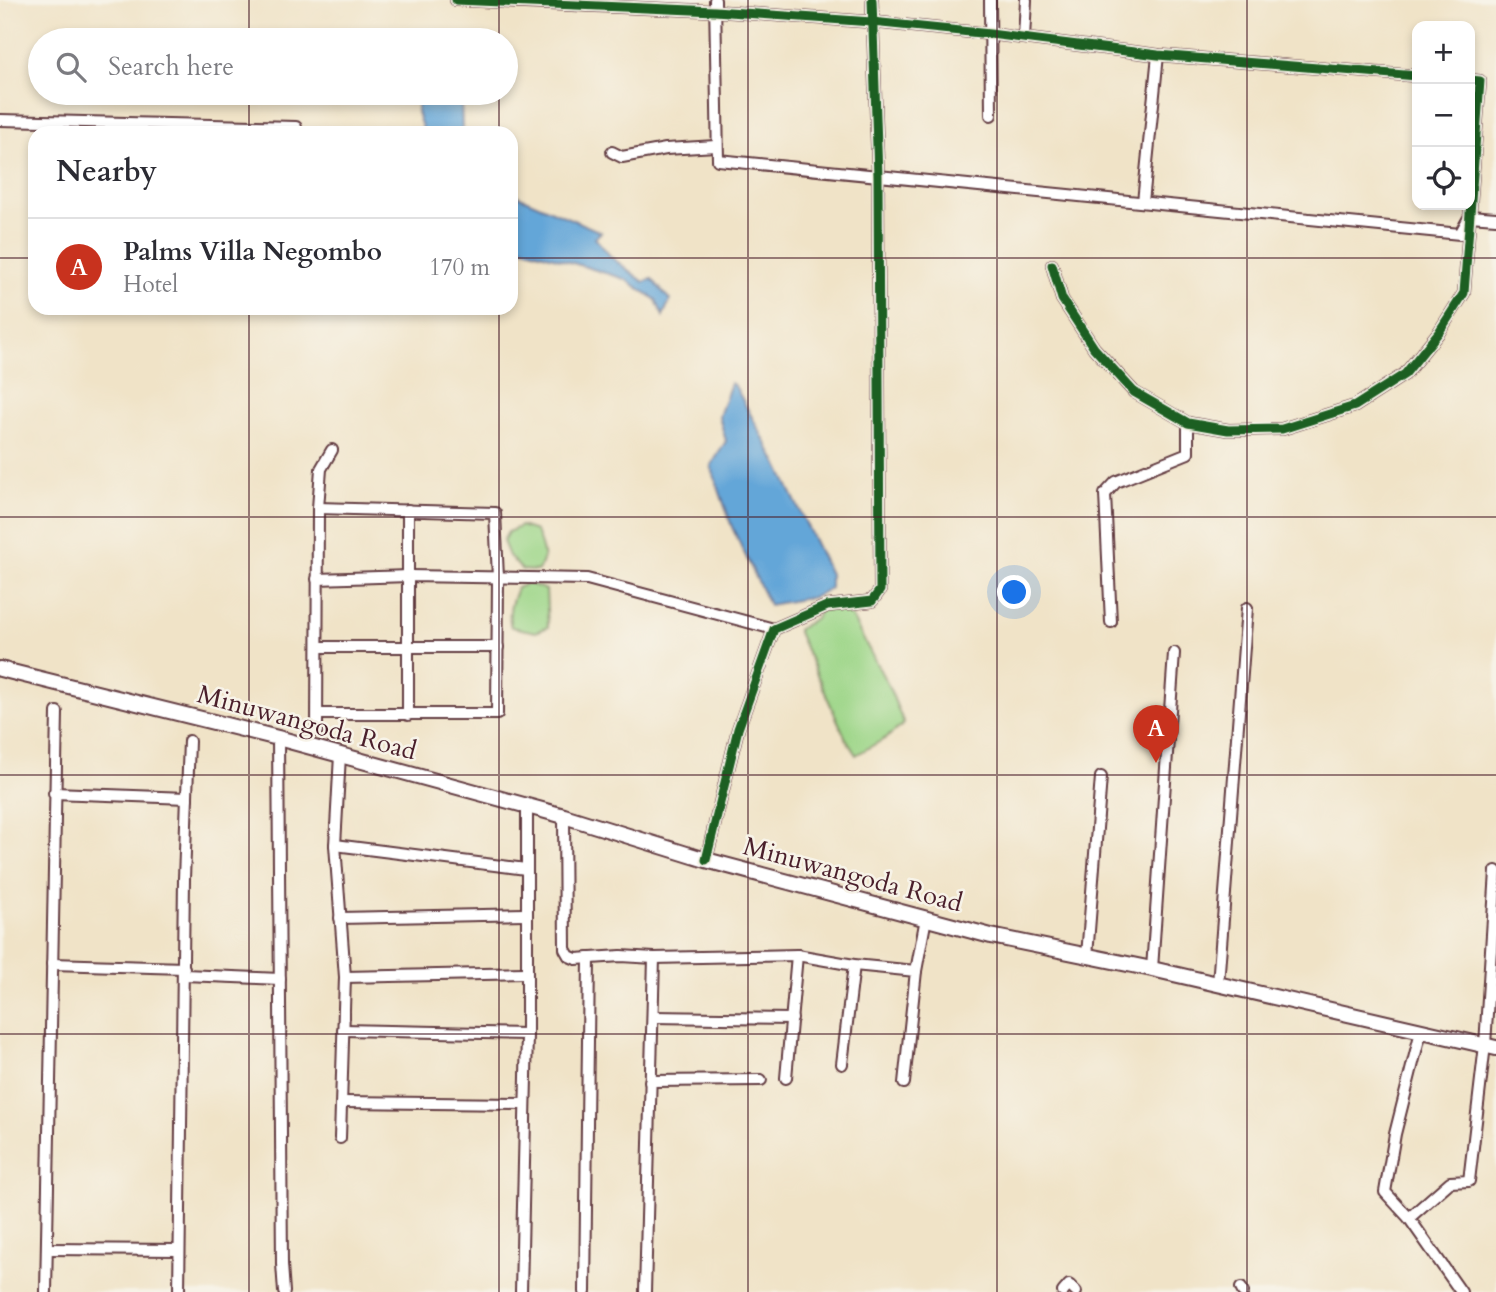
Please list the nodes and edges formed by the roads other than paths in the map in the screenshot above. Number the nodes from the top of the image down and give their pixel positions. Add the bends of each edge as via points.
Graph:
1 (456, 0) edge
2 (872, 0) edge
3 (990, 0) edge
4 (1026, 0) edge
5 (715, 5) edge
6 (872, 22) junction
7 (990, 33) junction
8 (1024, 38) junction
9 (1158, 55) junction
10 (1412, 76) edge
11 (1475, 80) edge
12 (992, 115) dead end
13 (0, 120) edge
14 (254, 126) edge
15 (716, 146) junction
16 (612, 152) dead end
17 (878, 176) junction
18 (1143, 202) junction
19 (1470, 216) junction
20 (1496, 218) edge
21 (1052, 265) dead end
22 (1188, 423) junction
23 (331, 450) dead end
24 (318, 508) junction
25 (408, 510) junction
26 (408, 576) junction
27 (498, 578) junction
28 (317, 579) junction
29 (1247, 608) dead end
30 (1111, 622) dead end
31 (775, 629) junction
32 (408, 647) junction
33 (498, 647) junction
34 (319, 648) junction
35 (1174, 653) dead end
36 (0, 669) edge
37 (57, 712) dead end
38 (319, 714) junction
39 (408, 715) junction
40 (317, 731) dead end
41 (278, 738) junction
42 (189, 741) dead end
43 (340, 755) junction
44 (1101, 777) dead end
45 (54, 793) junction
46 (187, 798) junction
47 (527, 808) junction
48 (564, 816) junction
49 (335, 845) junction
50 (706, 860) junction
51 (526, 869) junction
52 (1496, 871) edge
53 (525, 915) junction
54 (340, 918) junction
55 (926, 918) junction
56 (797, 955) junction
57 (1087, 956) junction
58 (589, 958) junction
59 (653, 958) junction
60 (52, 964) junction
61 (854, 965) junction
62 (1152, 969) junction
63 (184, 971) junction
64 (916, 971) junction
65 (525, 973) junction
66 (345, 977) junction
67 (280, 979) junction
68 (1218, 984) junction
69 (653, 1017) junction
70 (792, 1019) junction
71 (343, 1030) junction
72 (1421, 1031) junction
73 (527, 1034) junction
74 (1490, 1047) edge
75 (842, 1064) dead end
76 (786, 1078) dead end
77 (761, 1080) dead end
78 (650, 1081) junction
79 (904, 1083) dead end
80 (342, 1102) junction
81 (525, 1104) junction
82 (340, 1138) dead end
83 (1409, 1218) junction
84 (47, 1248) junction
85 (179, 1250) junction
86 (46, 1292) edge
87 (179, 1292) edge
88 (285, 1292) edge
89 (521, 1292) edge
90 (585, 1292) edge
91 (645, 1292) edge
92 (1063, 1292) edge
93 (1076, 1292) edge
94 (1461, 1292) edge

1 - 5 street
2 - 6 street
3 - 7 street
4 - 8 street
5 - 6 street
5 - 15 street
6 - 7 street
6 - 17 street
7 - 8 street
7 - 12 street
8 - 9 street
9 - 10 street
9 - 18 street
11 - 19 street via 1480,81
13 - 14 street
15 - 16 street via 622,157
15 - 17 street via 718,159
17 - 18 street
17 - 31 street via 880,590 872,601 827,606
18 - 19 street via 1460,234
19 - 20 street
19 - 22 street via 1464,293 1405,374 1355,406 1282,429 1227,430
21 - 22 street via 1062,299 1094,348 1133,393
22 - 30 street via 1188,453 1116,482 1105,494
23 - 24 street via 321,469
24 - 25 street
24 - 28 street
25 - 26 street
25 - 27 street via 495,513
26 - 27 street
26 - 28 street
26 - 32 street
27 - 31 street via 587,579
27 - 33 street
28 - 34 street
29 - 68 street
31 - 50 street via 738,729
32 - 33 street
32 - 34 street
32 - 39 street
33 - 39 street via 497,714
34 - 38 street
35 - 62 street
36 - 41 main road, Minuwangoda Road
37 - 45 street
38 - 39 street
38 - 40 street
41 - 43 main road, Minuwangoda Road
41 - 67 street
42 - 46 street
43 - 47 main road, Minuwangoda Road
43 - 49 street
44 - 57 street
45 - 46 street
45 - 60 street
46 - 63 street
47 - 48 main road, Minuwangoda Road
47 - 51 street
48 - 50 main road, Minuwangoda Road
48 - 58 street via 565,949 576,959
49 - 51 street
49 - 54 street
50 - 55 main road, Minuwangoda Road
51 - 53 street
52 - 74 street
53 - 54 street
53 - 65 street
54 - 66 street
55 - 57 main road, Minuwangoda Road
55 - 64 street
56 - 59 street
56 - 61 street
56 - 70 street
57 - 62 main road, Minuwangoda Road
58 - 59 street
58 - 90 street
59 - 69 street
60 - 63 street
60 - 84 street
61 - 64 street
61 - 75 street
62 - 68 main road, Minuwangoda Road
63 - 67 street
63 - 85 street
64 - 79 street
65 - 66 street
65 - 73 street
66 - 71 street
67 - 88 street
68 - 72 main road, Minuwangoda Road
69 - 70 street
69 - 78 street
70 - 76 street
71 - 73 street
71 - 80 street
72 - 74 main road, Minuwangoda Road
72 - 83 street via 1385,1192
73 - 81 street
74 - 83 street via 1469,1181 1450,1182
77 - 78 street
78 - 91 street
80 - 81 street
80 - 82 street
81 - 89 street
83 - 94 street
84 - 85 street
84 - 86 street
85 - 87 street
92 - 93 street via 1069,1285

